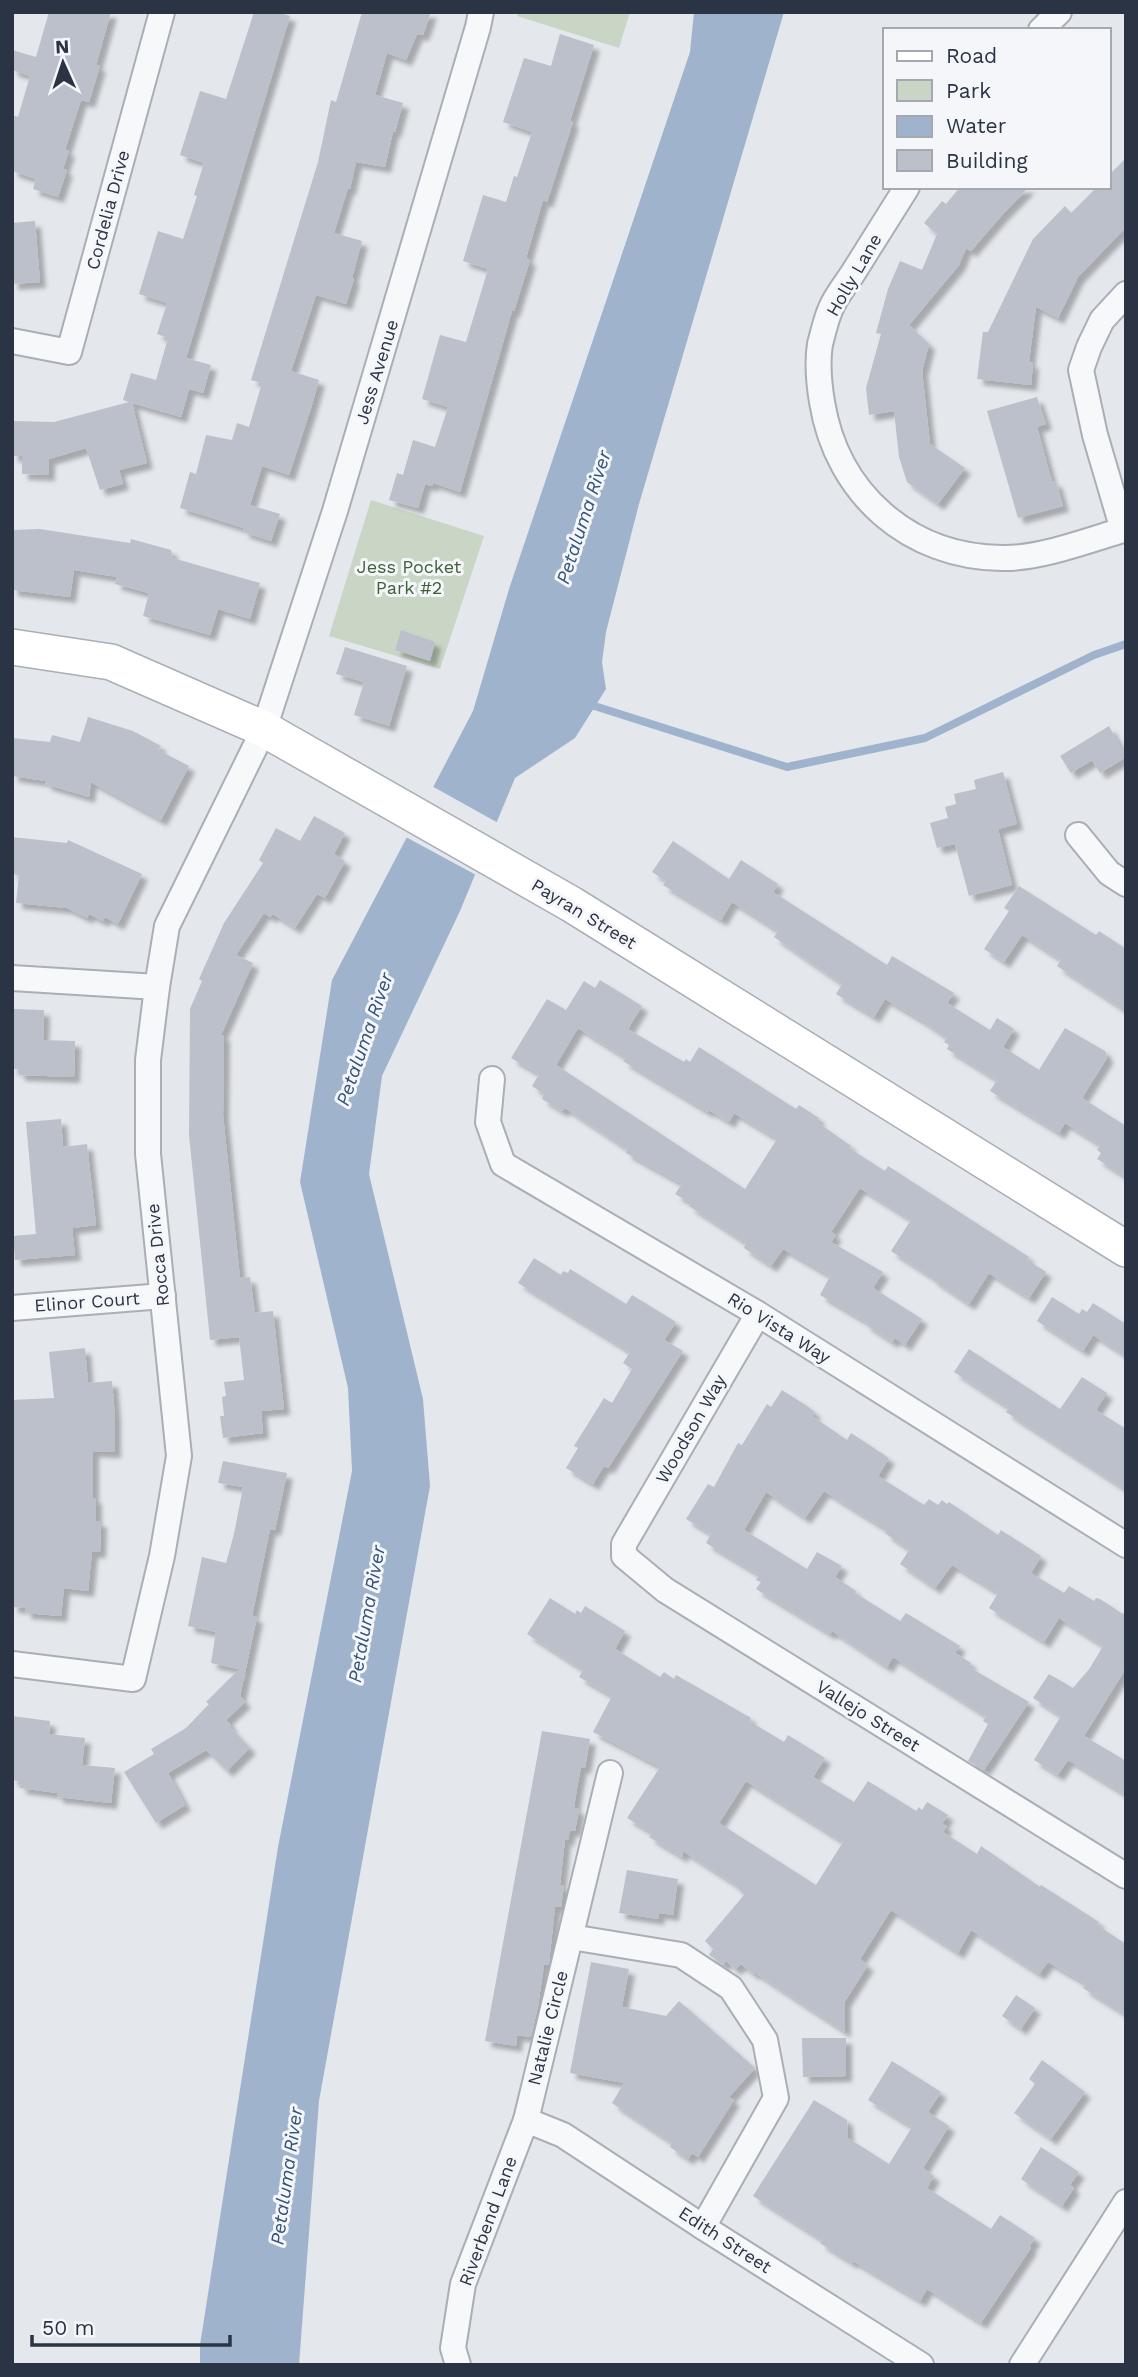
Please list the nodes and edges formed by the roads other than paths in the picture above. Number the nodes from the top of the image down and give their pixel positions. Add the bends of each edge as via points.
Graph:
1 (162, 12) edge
2 (481, 12) edge
3 (1059, 12) edge
4 (1043, 28) edge
5 (906, 189) edge
6 (1126, 293) edge
7 (12, 341) edge
8 (1125, 530) edge
9 (12, 647) edge
10 (264, 729) junction
11 (1078, 835) dead end
12 (1126, 884) edge
13 (12, 978) edge
14 (157, 987) junction
15 (492, 1079) dead end
16 (1126, 1249) edge
17 (163, 1296) junction
18 (12, 1308) edge
19 (758, 1314) junction
20 (624, 1544) joint
21 (1126, 1545) edge
22 (12, 1664) edge
23 (610, 1773) dead end
24 (1126, 1876) edge
25 (571, 1937) junction
26 (526, 2120) junction
27 (1126, 2202) edge
28 (703, 2227) junction
29 (458, 2365) edge
30 (921, 2365) edge
31 (1022, 2365) edge

1 - 7 street, Cordelia Drive via 69,352
2 - 10 street, Jess Avenue via 409,267
3 - 4 street
5 - 8 street, Holly Lane via 830,309 820,346 826,422 839,460 863,495 893,523 923,541 957,553 1003,559
6 - 8 street via 1102,320 1081,370 1095,435
9 - 10 main road, Payran Street via 111,662
10 - 14 street, Rocca Drive via 167,926
10 - 16 main road, Payran Street via 571,904
11 - 12 street via 1109,873
13 - 14 street
14 - 17 street, Rocca Drive via 148,1060 148,1154
15 - 19 street, Rio Vista Way via 488,1122 503,1164
17 - 18 street, Elinor Court
17 - 22 street, Rocca Drive via 179,1456 162,1556 133,1679
19 - 20 street, Woodson Way
19 - 21 street, Rio Vista Way
20 - 24 street, Vallejo Street via 624,1556 665,1590
23 - 25 street, Natalie Circle
25 - 26 street, Natalie Circle
25 - 28 street via 681,1955 731,1988 765,2039 776,2098
26 - 28 street, Edith Street via 563,2135
26 - 29 street, Riverbend Lane via 463,2284 453,2348
27 - 31 street
28 - 30 street, Edith Street

